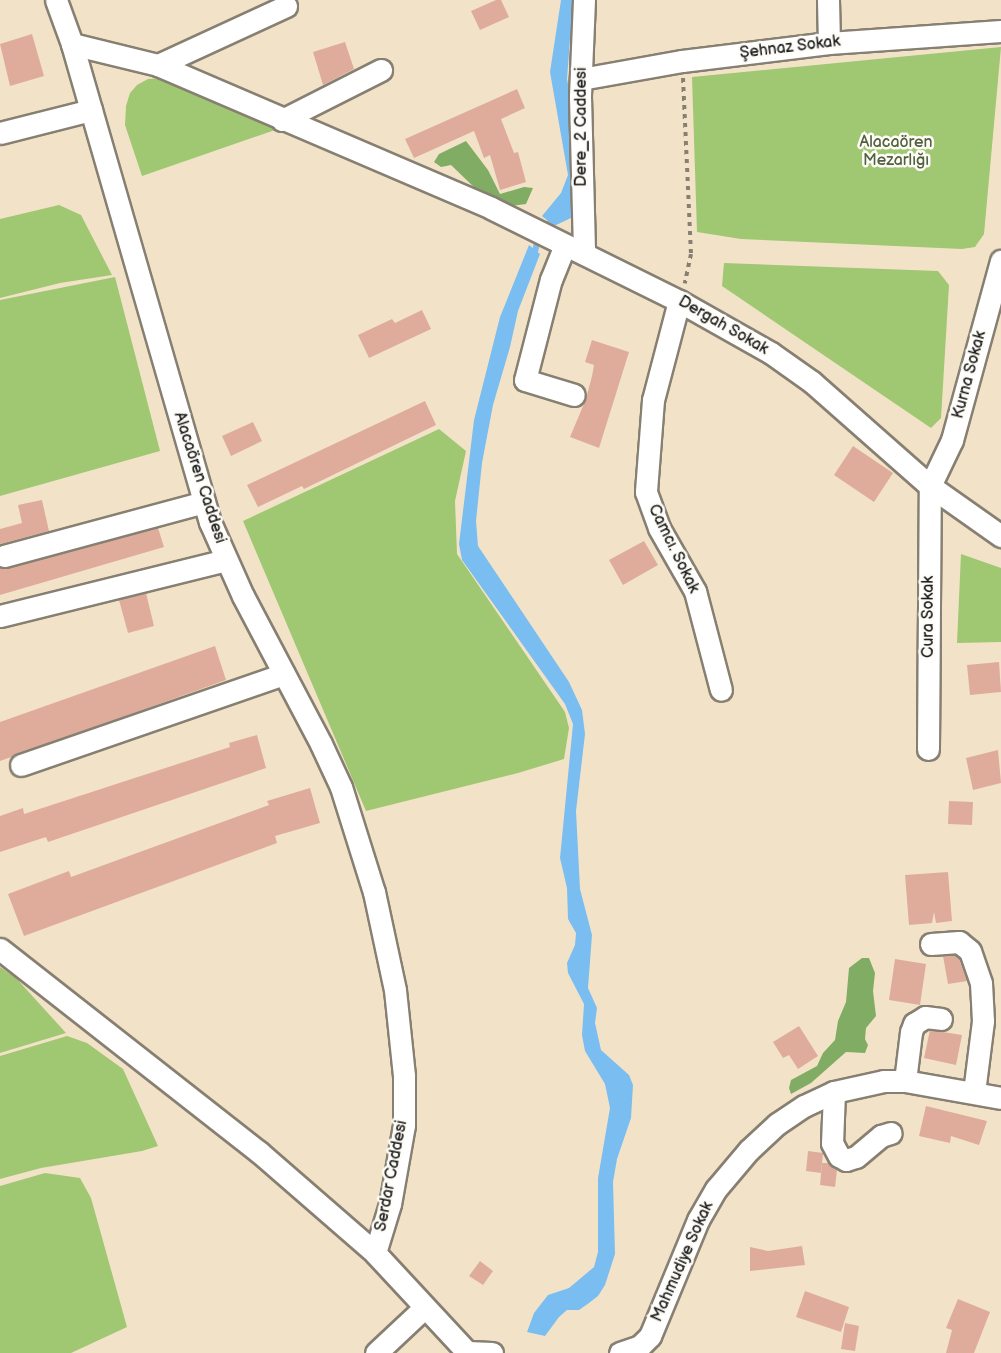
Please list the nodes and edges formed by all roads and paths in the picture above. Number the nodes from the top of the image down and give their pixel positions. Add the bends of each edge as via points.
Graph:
1 (56, 0) edge
2 (584, 0) edge
3 (828, 0) edge
4 (286, 6) dead end
5 (1001, 31) edge
6 (829, 43) junction
7 (72, 44) junction
8 (682, 61) junction
9 (158, 65) junction
10 (381, 70) dead end
11 (581, 79) junction
12 (91, 110) junction
13 (282, 120) junction
14 (0, 133) edge
15 (570, 247) junction
16 (1001, 261) edge
17 (679, 301) junction
18 (574, 395) dead end
19 (930, 486) junction
20 (204, 502) junction
21 (1001, 536) edge
22 (4, 556) dead end
23 (226, 560) junction
24 (0, 616) edge
25 (284, 674) junction
26 (720, 690) dead end
27 (928, 749) dead end
28 (21, 765) dead end
29 (374, 892) joint
30 (931, 944) dead end
31 (0, 949) edge
32 (941, 1019) dead end
33 (905, 1081) junction
34 (834, 1092) junction
35 (974, 1092) junction
36 (1001, 1098) edge
37 (891, 1133) dead end
38 (375, 1253) junction
39 (424, 1308) junction
40 (468, 1352) edge
41 (376, 1353) edge
42 (492, 1353) edge
43 (620, 1353) edge

1 - 7 street, Alacaören Caddesi
2 - 11 street, Dere_2 Caddesi
3 - 6 street
4 - 9 street
5 - 6 street, Şehnaz Sokak
6 - 8 street, Şehnaz Sokak
7 - 9 street
7 - 12 street, Alacaören Caddesi
8 - 11 street, Şehnaz Sokak
8 - 17 path via 691,254
9 - 13 street
10 - 13 street
11 - 15 street, Dere_2 Caddesi
12 - 14 street
12 - 20 street, Alacaören Caddesi
13 - 15 street, Dergah Sokak via 410,173
15 - 17 street, Dergah Sokak
15 - 18 street via 551,279 525,380
16 - 19 street, Kurna Sokak via 952,440
17 - 19 street, Dergah Sokak via 771,353 812,382
17 - 26 street, Camcı. Sokak via 654,400 646,492 659,528 694,591
19 - 21 street, Dergah Sokak
19 - 27 street, Cura Sokak
20 - 22 street
20 - 23 street, Alacaören Caddesi
23 - 24 street
23 - 25 street, Alacaören Caddesi
25 - 28 street
25 - 29 street, Alacaören Caddesi via 341,787
29 - 38 street, Serdar Caddesi via 395,990 404,1075 404,1125 390,1204
30 - 35 street via 960,942 970,951 981,983 983,1021
31 - 38 street via 259,1152
32 - 33 street via 925,1017 914,1024
33 - 34 street, Mahmudiye Sokak
33 - 35 street, Mahmudiye Sokak
34 - 37 street via 832,1143 839,1156 846,1160 856,1157 881,1136
34 - 43 street, Mahmudiye Sokak via 777,1124 736,1165 698,1220 650,1336 640,1346
35 - 36 street, Mahmudiye Sokak
38 - 39 street, Serdar Caddesi
39 - 40 street, Serdar Caddesi
39 - 41 street
40 - 42 street

